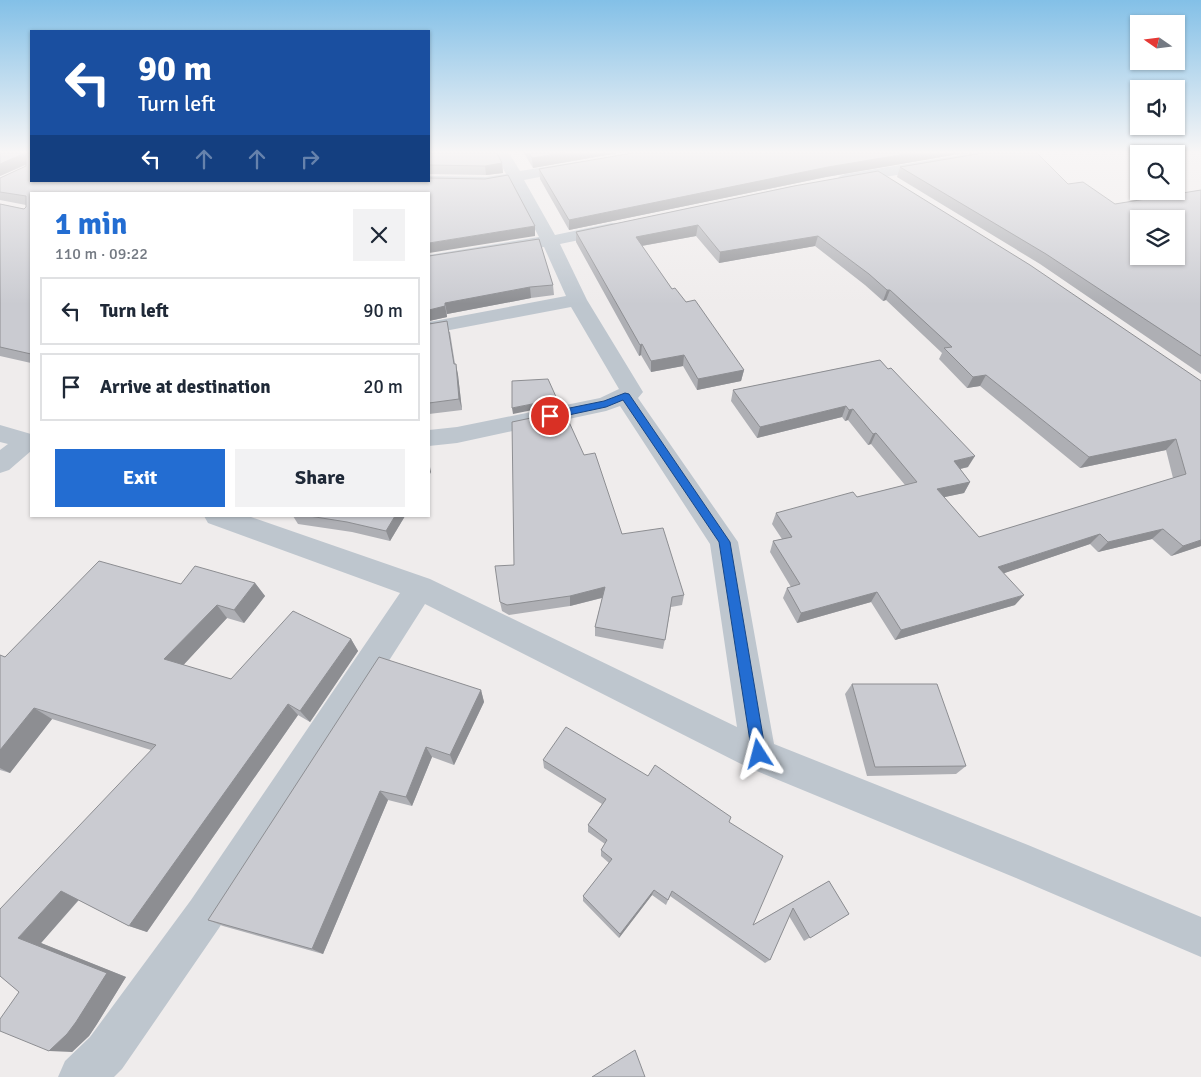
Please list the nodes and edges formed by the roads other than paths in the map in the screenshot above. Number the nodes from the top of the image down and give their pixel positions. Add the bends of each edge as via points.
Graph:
1 (529, 203) edge
2 (627, 225) edge
3 (550, 242) junction
4 (430, 260) edge
5 (577, 300) junction
6 (430, 328) edge
7 (625, 396) junction
8 (0, 433) edge
9 (430, 438) edge
10 (29, 442) edge
11 (0, 464) edge
12 (220, 517) edge
13 (420, 588) junction
14 (759, 754) junction
15 (1201, 937) edge
16 (81, 1077) edge

1 - 3 street
2 - 3 street
3 - 4 street
3 - 5 street
5 - 6 street
5 - 7 street via 632,392
7 - 9 street via 596,406
7 - 14 street via 724,542
8 - 10 street
10 - 11 street
12 - 13 street
13 - 14 street
13 - 16 street via 205,914 106,1053
14 - 15 street

